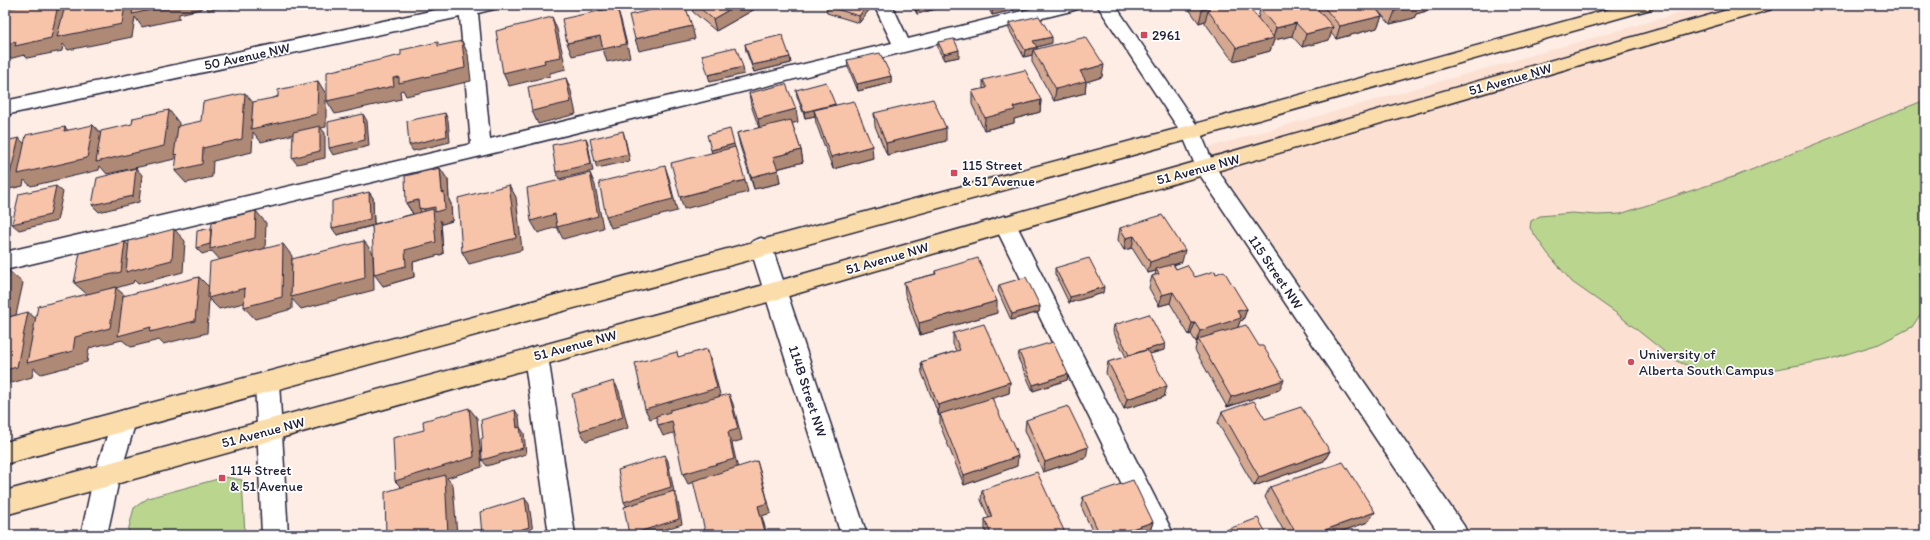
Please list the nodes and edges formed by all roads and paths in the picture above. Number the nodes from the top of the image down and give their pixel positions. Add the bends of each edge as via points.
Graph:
1 (488, 5) edge
2 (883, 5) edge
3 (1071, 5) edge
4 (1106, 5) edge
5 (1645, 5) edge
6 (1766, 5) edge
7 (468, 7) edge
8 (902, 45) junction
9 (5, 108) edge
10 (1191, 132) junction
11 (481, 149) junction
12 (1205, 167) junction
13 (1005, 224) junction
14 (761, 247) junction
15 (5, 261) edge
16 (775, 291) junction
17 (536, 356) junction
18 (267, 382) junction
19 (124, 421) junction
20 (269, 430) junction
21 (5, 453) edge
22 (107, 475) junction
23 (5, 503) edge
24 (94, 535) edge
25 (275, 535) edge
26 (562, 535) edge
27 (854, 535) edge
28 (1161, 535) edge
29 (1455, 535) edge

1 - 7 street, 50 Avenue NW
2 - 8 street
3 - 8 street
4 - 10 street, 115 Street NW
5 - 10 main road
6 - 12 main road, 51 Avenue NW
7 - 9 street, 50 Avenue NW
7 - 11 street
8 - 11 street
10 - 12 street, 115 Street NW
10 - 14 main road
11 - 15 street
12 - 13 main road, 51 Avenue NW
12 - 29 street, 115 Street NW
13 - 16 main road, 51 Avenue NW
13 - 28 street
14 - 16 street, 114B Street NW
14 - 18 main road
16 - 17 main road, 51 Avenue NW
16 - 27 street, 114B Street NW
17 - 20 main road, 51 Avenue NW
17 - 26 street
18 - 19 main road
18 - 20 street
19 - 21 main road
19 - 22 street
20 - 22 main road, 51 Avenue NW
20 - 25 street
22 - 23 main road, 51 Avenue NW
22 - 24 street

